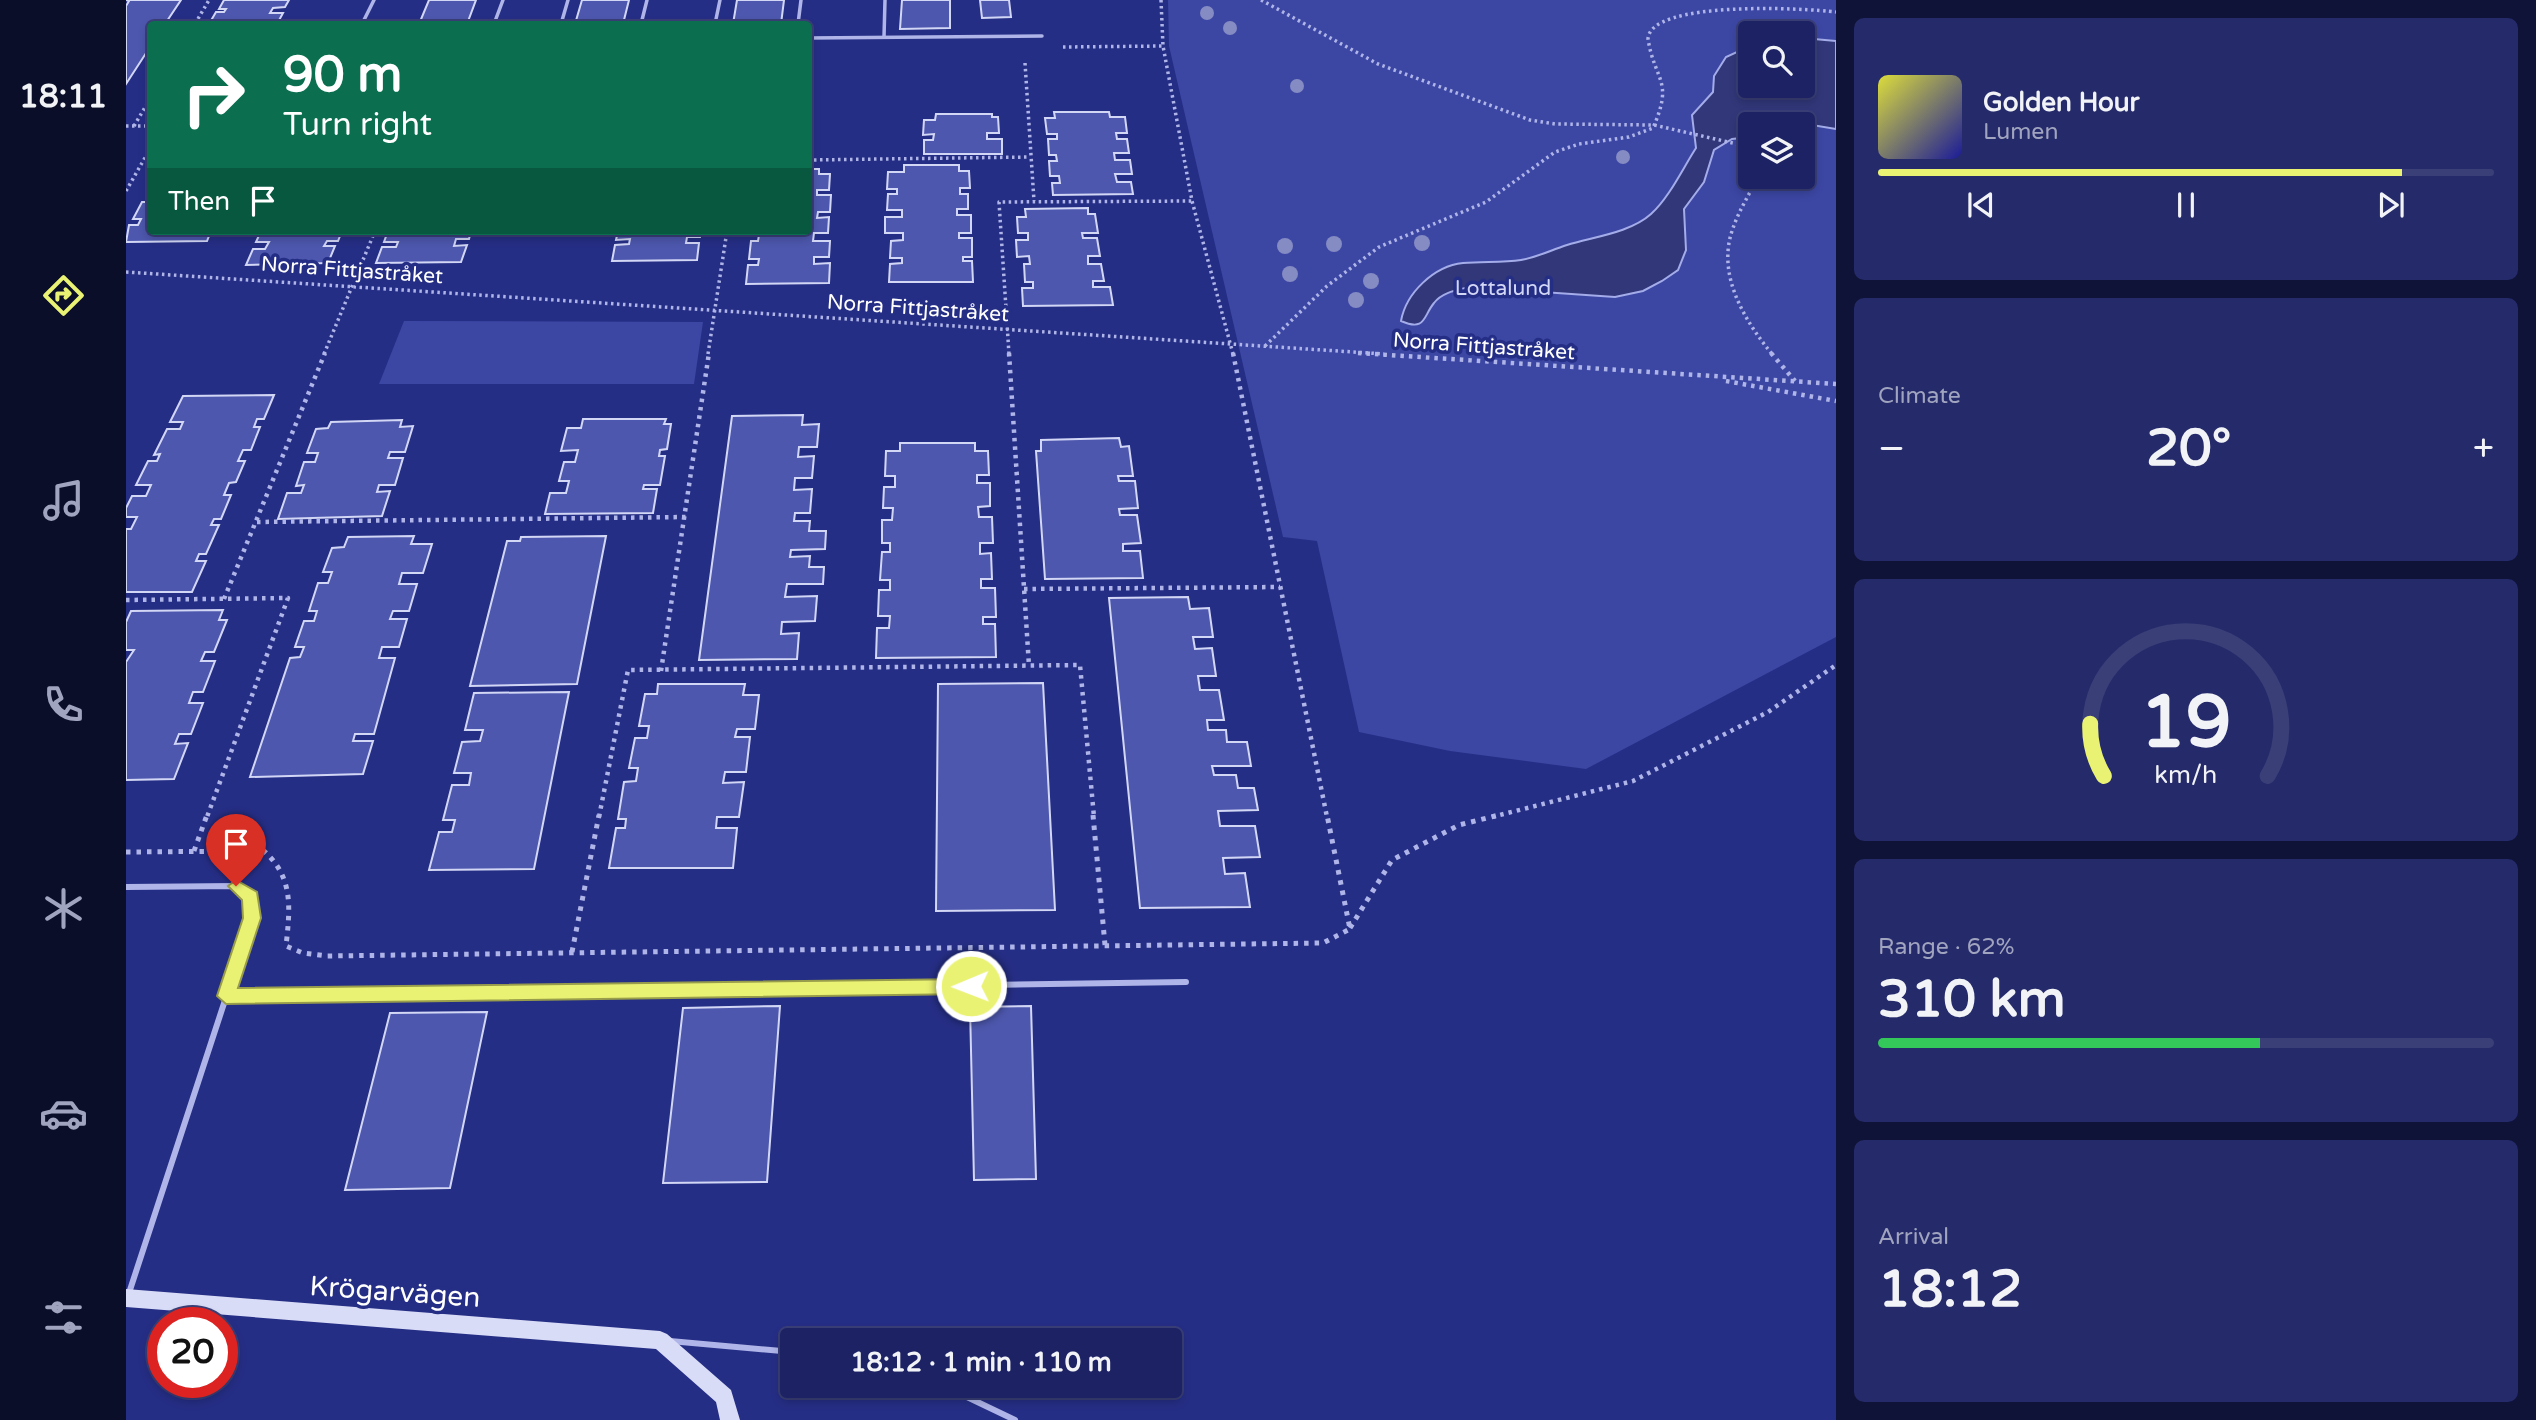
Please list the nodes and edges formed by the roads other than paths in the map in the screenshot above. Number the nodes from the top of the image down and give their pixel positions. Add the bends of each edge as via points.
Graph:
1 (374, 0) edge
2 (503, 0) edge
3 (568, 0) edge
4 (647, 0) edge
5 (720, 0) edge
6 (801, 0) edge
7 (885, 0) edge
8 (364, 21) edge
9 (495, 21) edge
10 (562, 21) edge
11 (642, 21) edge
12 (716, 21) edge
13 (798, 21) edge
14 (1042, 36) dead end
15 (884, 37) junction
16 (812, 38) edge
17 (126, 887) edge
18 (1186, 982) dead end
19 (226, 996) junction
20 (127, 1298) edge
21 (660, 1340) junction
22 (780, 1351) edge
23 (969, 1398) edge
24 (730, 1420) edge
25 (1015, 1420) edge

1 - 8 lane
2 - 9 lane
3 - 10 lane
4 - 11 lane
5 - 12 lane
6 - 13 lane
7 - 15 lane
14 - 15 lane
15 - 16 lane
17 - 19 lane via 236,886 250,897 252,918
18 - 19 lane
19 - 20 lane
20 - 21 street, Krögarvägen
21 - 22 lane
21 - 24 street via 723,1397
23 - 25 lane

